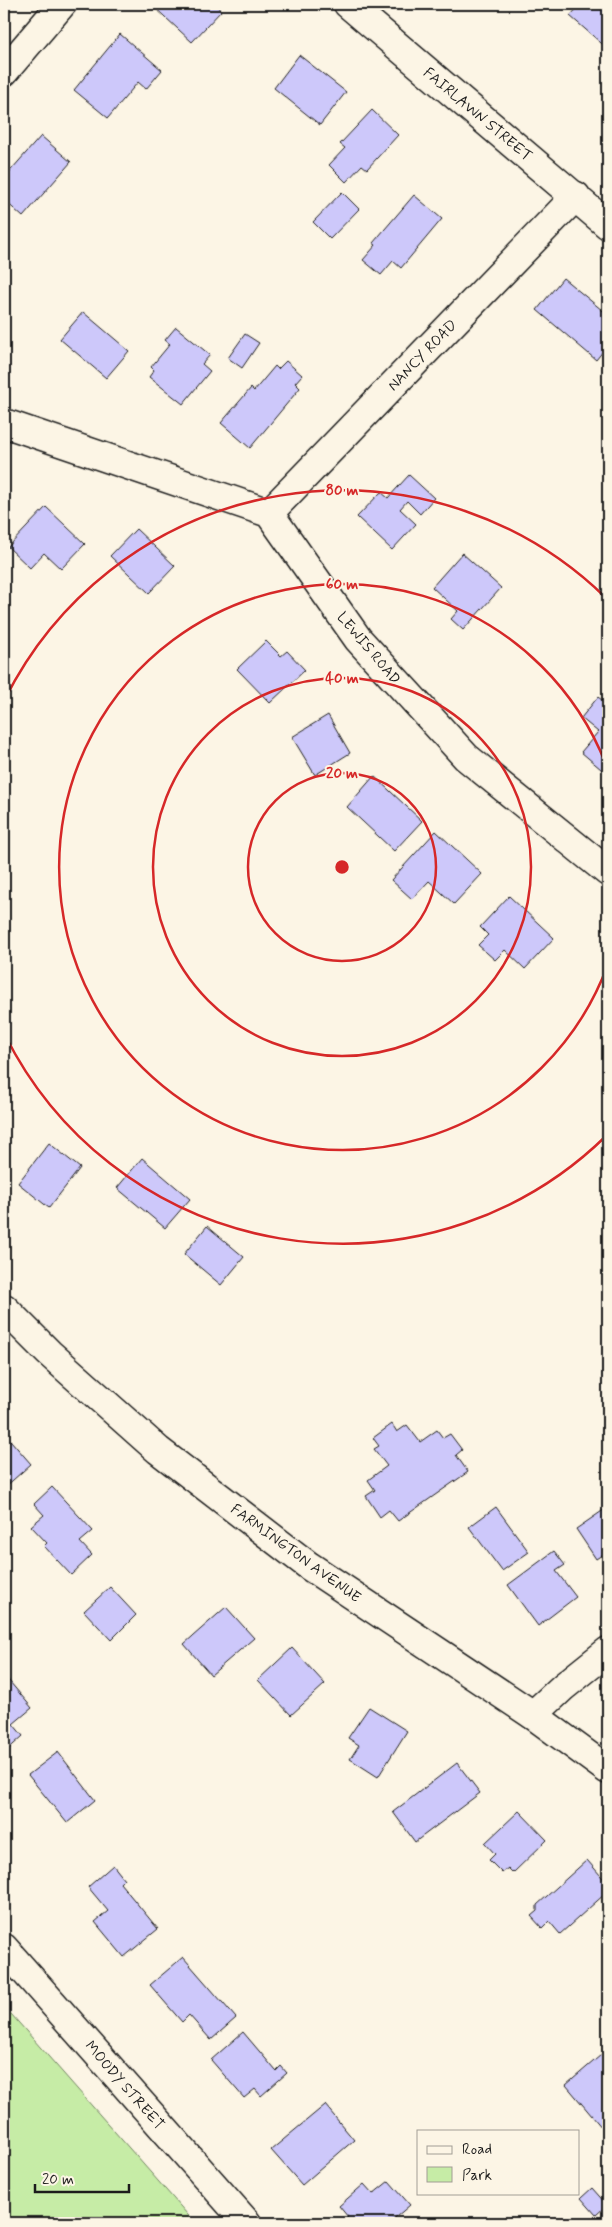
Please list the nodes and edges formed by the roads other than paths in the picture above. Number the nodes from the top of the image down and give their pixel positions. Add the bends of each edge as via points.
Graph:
1 (62, 4) edge
2 (348, 4) edge
3 (4, 72) edge
4 (576, 196) junction
5 (608, 225) edge
6 (4, 423) edge
7 (269, 513) junction
8 (608, 872) edge
9 (4, 1308) edge
10 (608, 1651) edge
11 (533, 1715) junction
12 (608, 1770) edge
13 (4, 1948) edge
14 (247, 2223) edge

1 - 3 main road
2 - 4 main road, FAIRLAWN STREET
4 - 5 main road, FAIRLAWN STREET
4 - 7 main road, NANCY ROAD
6 - 7 main road
7 - 8 main road, LEWIS ROAD via 358,639 466,757
9 - 11 main road, FARMINGTON AVENUE via 49,1354 165,1456 309,1566
10 - 11 main road
11 - 12 main road, FARMINGTON AVENUE
13 - 14 main road, MOODY STREET

